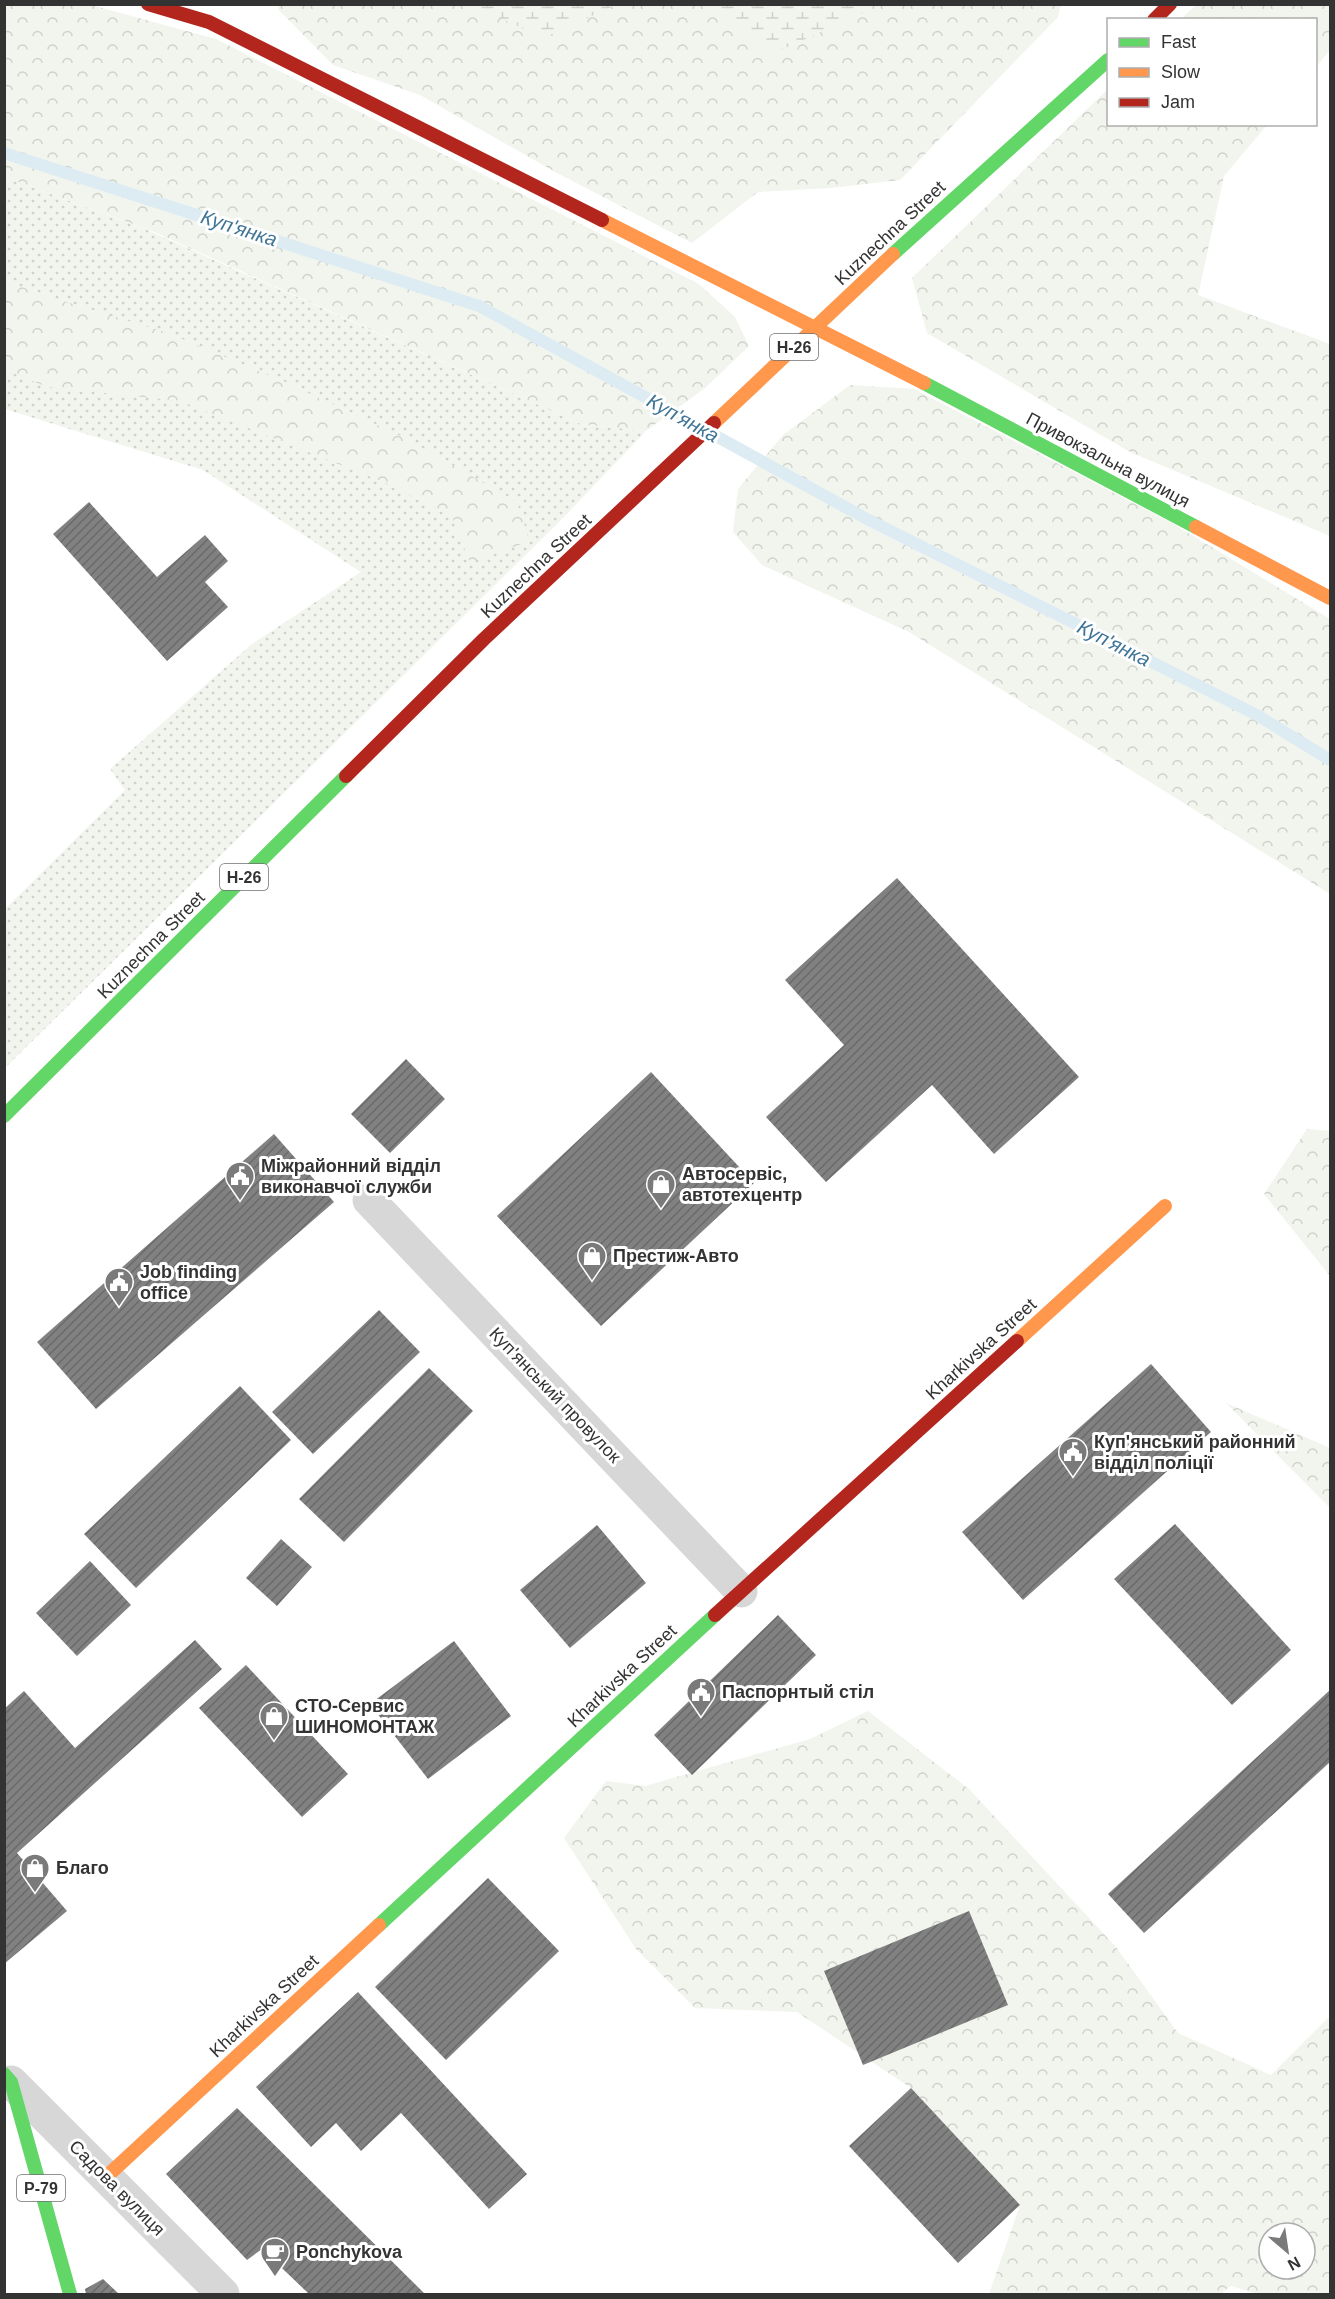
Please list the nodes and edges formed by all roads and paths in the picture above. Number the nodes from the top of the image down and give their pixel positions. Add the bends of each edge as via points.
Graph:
1 (148, 4) edge
2 (1170, 4) edge
3 (1156, 18) edge
4 (1107, 61) edge
5 (1330, 598) edge
6 (4, 1116) edge
7 (369, 1200) dead end
8 (1165, 1206) dead end
9 (741, 1591) junction
10 (8, 2078) edge
11 (106, 2177) junction
12 (70, 2295) edge
13 (223, 2295) edge

1 - 5 street, Привокзальна вулиця via 209,22 869,354
2 - 3 street
4 - 6 street, Kuznechna Street / Н-26 via 893,254 484,639
7 - 9 street, Куп'янський провулок
8 - 9 street, Kharkivska Street
9 - 11 street, Kharkivska Street
10 - 11 street, Садова вулиця
10 - 12 street, Р-79
11 - 13 street, Садова вулиця

